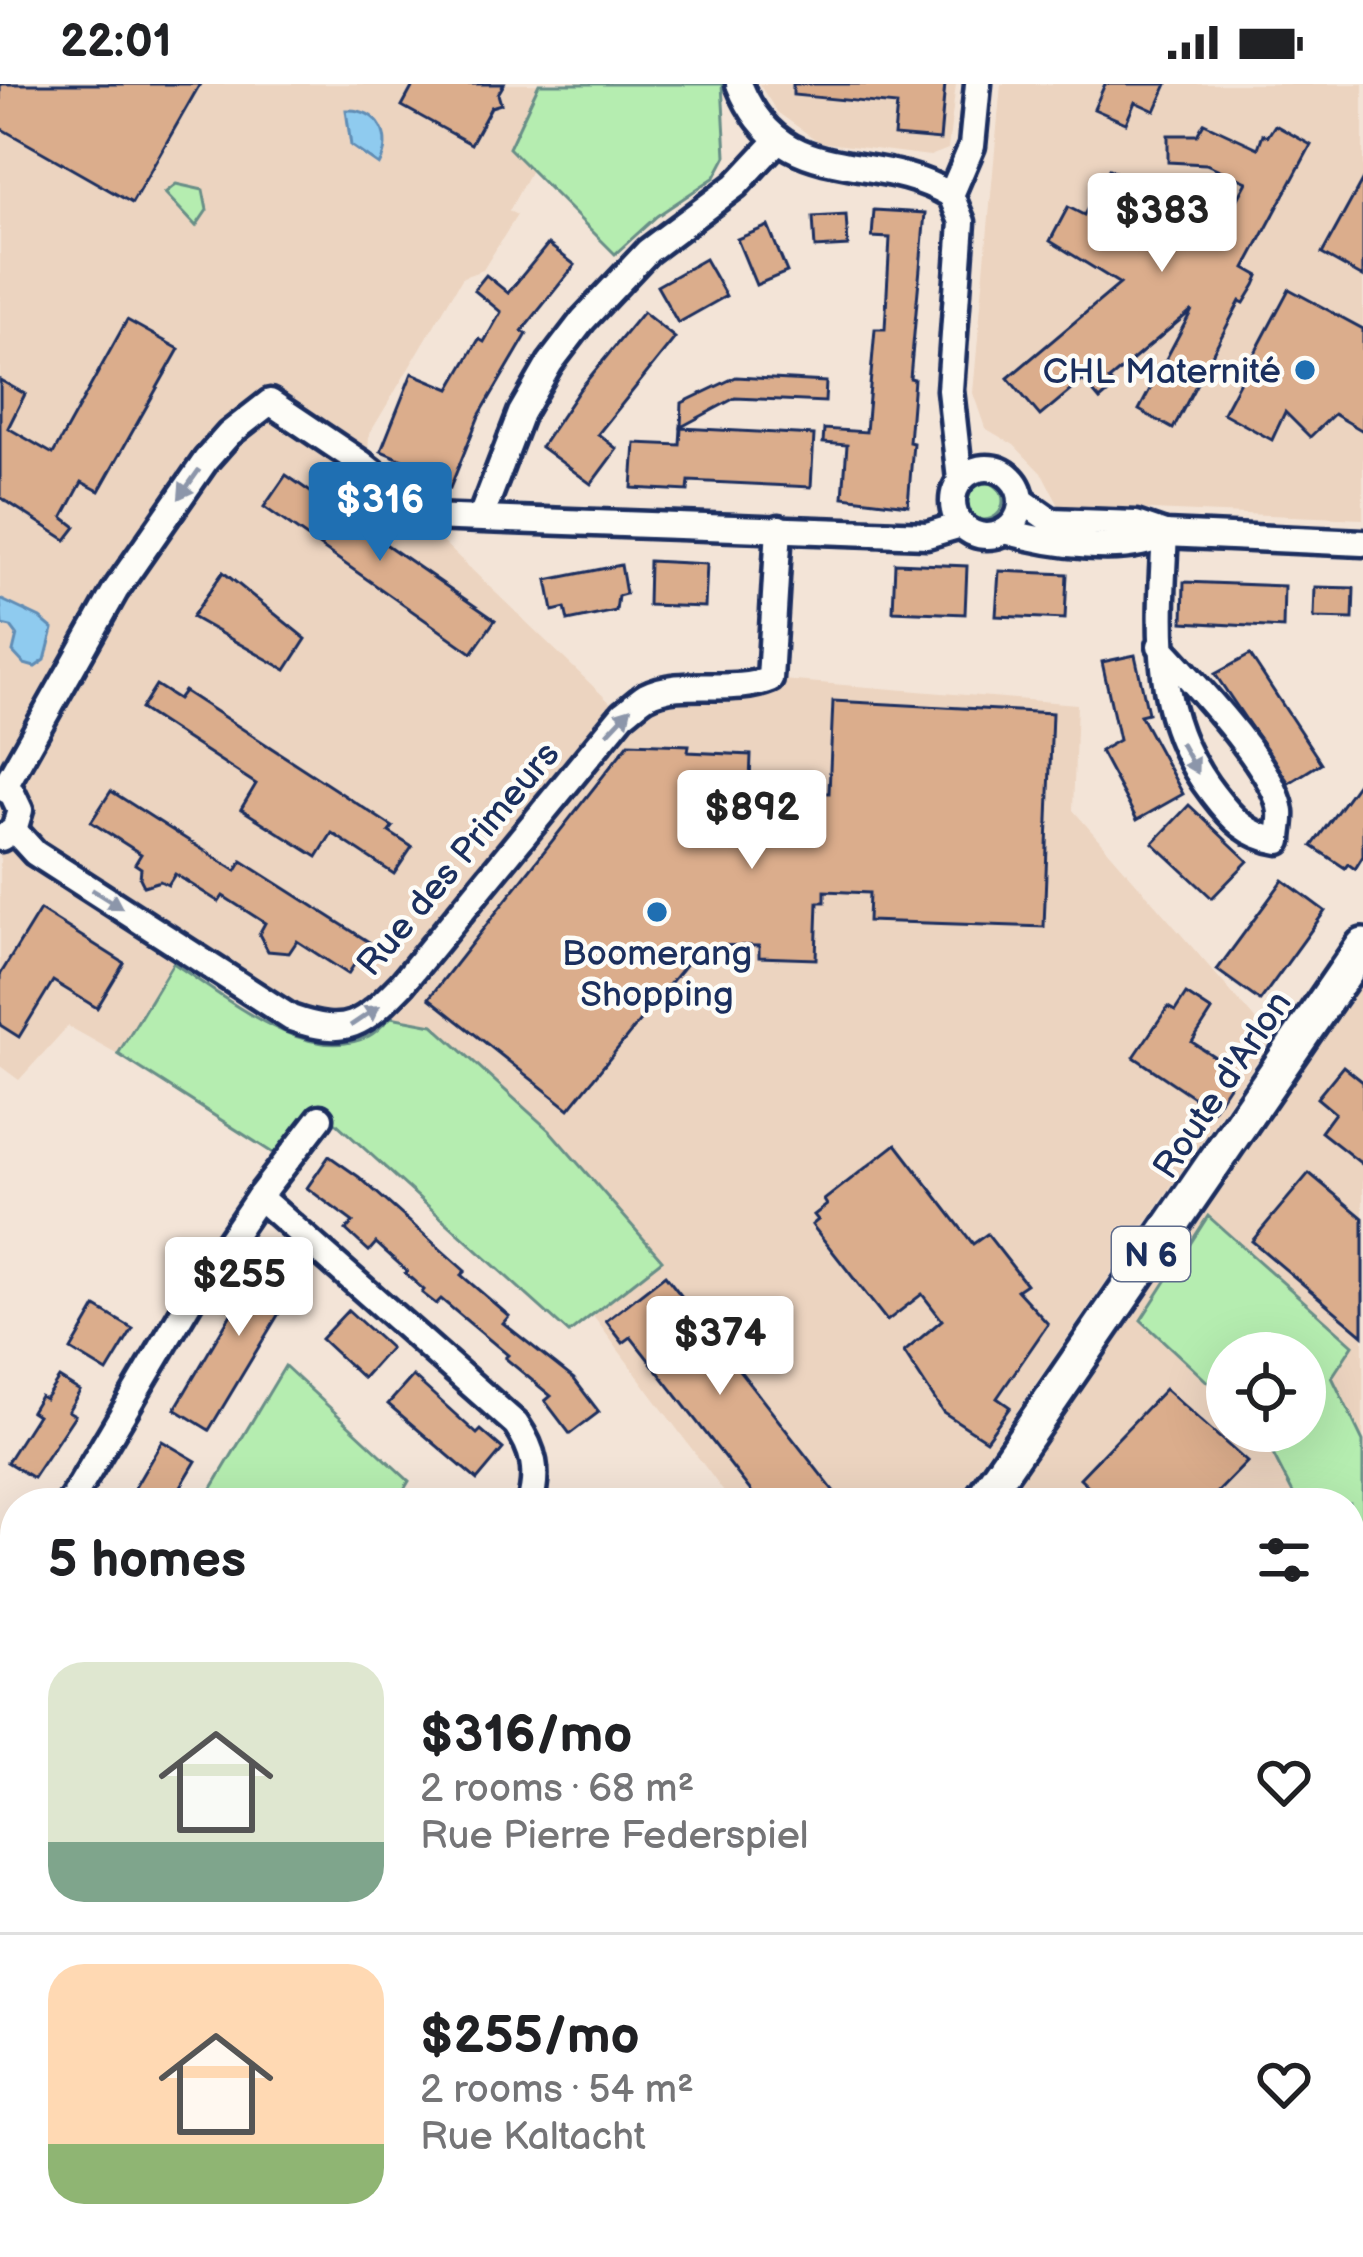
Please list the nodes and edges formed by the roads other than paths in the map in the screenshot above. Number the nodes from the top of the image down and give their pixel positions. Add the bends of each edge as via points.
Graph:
1 (740, 84) edge
2 (978, 84) edge
3 (777, 141) junction
4 (951, 195) junction
5 (952, 418) junction
6 (503, 456) junction
7 (994, 469) junction
8 (1021, 500) junction
9 (958, 503) junction
10 (481, 517) junction
11 (521, 518) junction
12 (779, 528) junction
13 (1006, 531) junction
14 (1165, 534) junction
15 (1363, 543) edge
16 (1160, 646) junction
17 (2, 787) edge
18 (7, 834) edge
19 (1363, 946) edge
20 (320, 1118) dead end
21 (259, 1197) junction
22 (79, 1488) edge
23 (534, 1488) edge
24 (990, 1488) edge

1 - 3 street via 752,115
2 - 4 street via 971,146
3 - 4 street via 804,155 926,180
3 - 6 street via 736,185 648,250 583,320 521,413
4 - 5 street via 962,222
5 - 7 street
5 - 9 street
6 - 10 street
6 - 11 street
7 - 8 street via 1012,480
7 - 9 street via 969,472
8 - 13 street
8 - 14 street via 1051,520 1136,524
9 - 12 street via 927,535
9 - 13 street via 982,536
10 - 11 street
10 -> 17 street via 429,518 270,402 206,460 128,572
11 - 12 street
18 -> 12 street, Rue des Primeurs via 291,1018 323,1029 351,1027 402,984 647,695 748,688 770,679
13 - 14 street via 1040,542 1132,546
14 - 15 street
14 - 16 street
16 -> 16 street via 1172,718 1200,779 1254,837 1279,841 1281,809 1259,766
17 - 18 street, Rue des Primeurs via 20,810
19 - 24 main road, Route d'Arlon / N 6
20 - 21 street
21 - 22 street
21 - 23 street via 516,1424 535,1460

